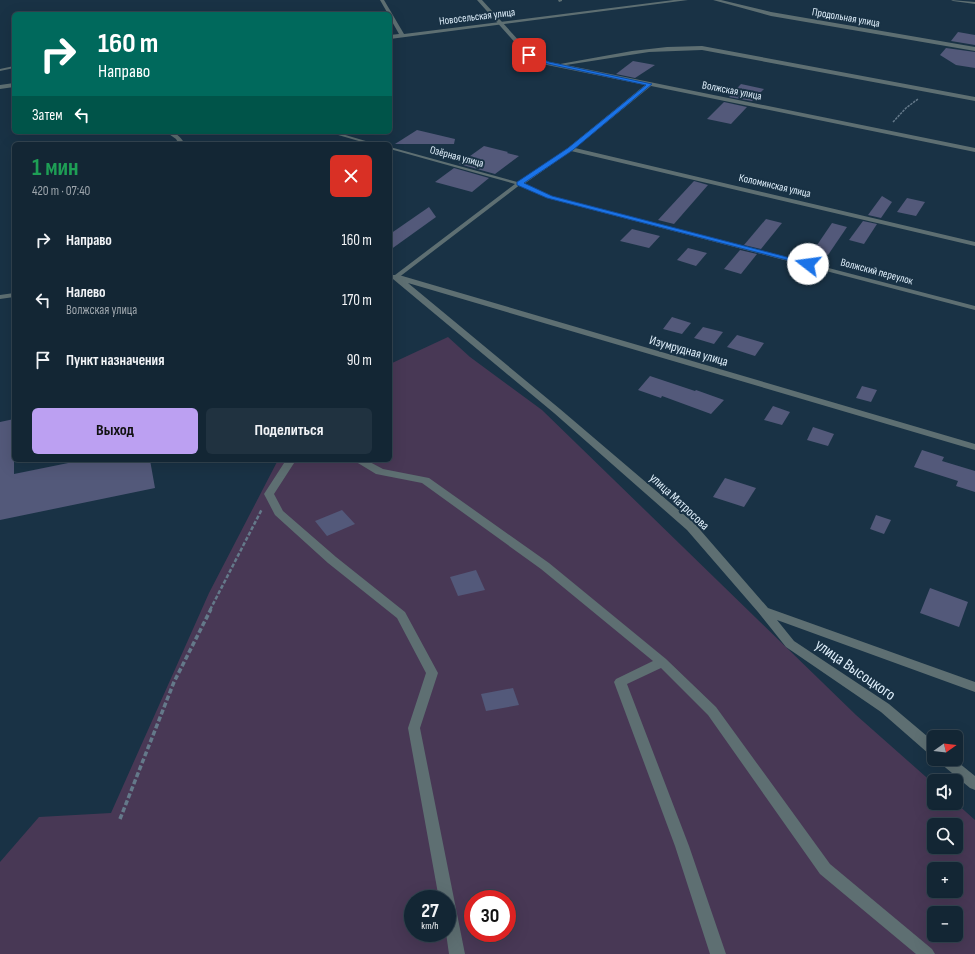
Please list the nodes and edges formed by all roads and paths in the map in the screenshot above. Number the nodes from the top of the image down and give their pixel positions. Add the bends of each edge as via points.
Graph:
1 (382, 0) edge
2 (479, 0) edge
3 (686, 0) edge
4 (715, 0) edge
5 (953, 0) edge
6 (664, 1) edge
7 (975, 4) edge
8 (389, 12) edge
9 (392, 17) edge
10 (500, 23) junction
11 (403, 36) junction
12 (392, 37) edge
13 (975, 49) edge
14 (557, 65) junction
15 (12, 68) edge
16 (0, 70) edge
17 (650, 84) junction
18 (12, 85) edge
19 (0, 87) edge
20 (930, 90) junction
21 (975, 99) edge
22 (881, 130) junction
23 (172, 134) edge
24 (337, 134) edge
25 (181, 142) edge
26 (367, 142) edge
27 (392, 149) edge
28 (570, 149) junction
29 (975, 150) edge
30 (519, 184) junction
31 (975, 244) edge
32 (393, 277) edge
33 (12, 295) edge
34 (0, 297) edge
35 (975, 308) edge
36 (975, 447) edge
37 (290, 462) edge
38 (362, 462) edge
39 (269, 494) junction
40 (764, 611) junction
41 (662, 662) junction
42 (975, 687) edge
43 (927, 744) edge
44 (953, 766) edge
45 (975, 784) edge
46 (120, 820) dead end
47 (445, 890) edge
48 (455, 942) edge
49 (457, 954) edge
50 (718, 954) edge
51 (927, 954) edge

1 - 8 street
2 - 10 street, Волжская улица
3 - 6 street, Новосельская улица
4 - 13 street, Продольная улица via 771,14
5 - 7 lane
6 - 10 street, Новосельская улица
9 - 11 street
10 - 11 street, Новосельская улица
10 - 14 street, Волжская улица via 529,55
11 - 12 street, Новосельская улица
14 - 17 street, Волжская улица
14 - 20 street via 674,47 702,48
15 - 16 lane
17 - 22 street, Волжская улица
17 - 28 street
18 - 19 street
20 - 21 street
20 - 22 path
22 - 29 street, Волжская улица
23 - 25 street
24 - 26 lane
27 - 30 lane, Озёрная улица
28 - 30 street
28 - 31 street, Коломинская улица
30 - 32 lane
30 - 35 street, Волжский переулок via 549,197
32 - 36 street, Изумрудная улица
32 - 40 street, улица Матросова via 551,406 691,527
33 - 34 lane
37 - 39 street
38 - 41 street via 380,472 425,480 545,566
39 - 46 path via 174,682
39 - 47 street via 279,513 332,560 401,615 432,674 414,728
40 - 42 street, улица Матросова
40 - 43 street, улица Высоцкого via 790,644 885,708
41 - 50 street via 620,682 682,846
41 - 51 street via 712,711 825,869
44 - 45 street
48 - 49 street

